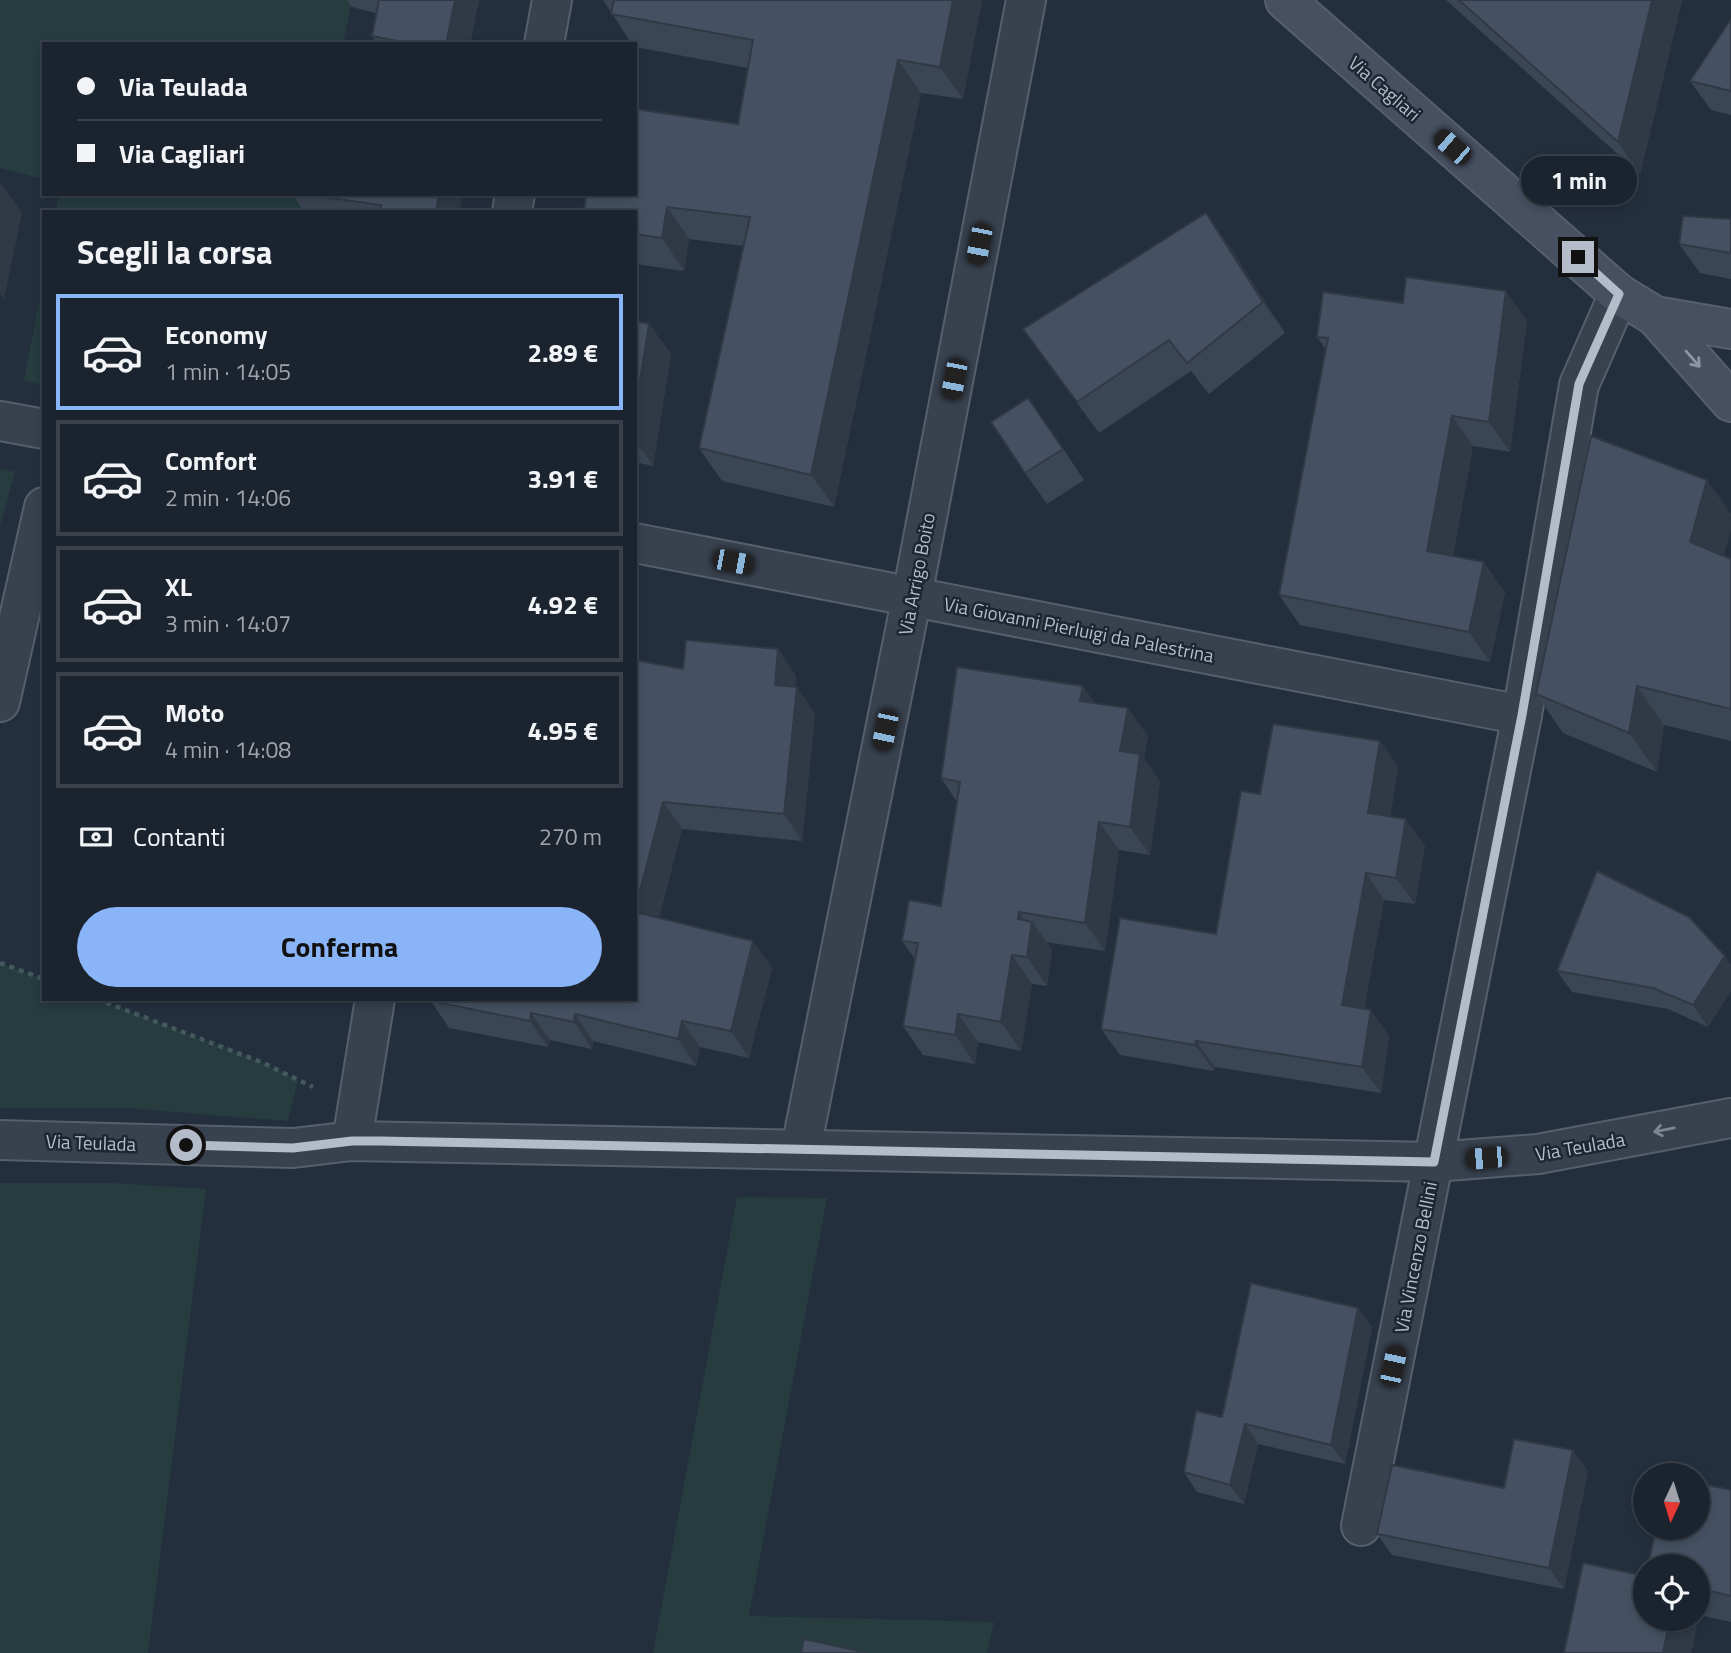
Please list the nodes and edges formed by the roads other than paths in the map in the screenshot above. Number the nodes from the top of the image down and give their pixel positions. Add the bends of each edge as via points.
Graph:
1 (552, 0) edge
2 (1026, 0) edge
3 (1285, 0) edge
4 (544, 42) edge
5 (1619, 294) junction
6 (1655, 316) junction
7 (1731, 329) edge
8 (1731, 402) edge
9 (0, 421) edge
10 (42, 429) edge
11 (42, 516) edge
12 (637, 543) edge
13 (912, 596) junction
14 (0, 702) edge
15 (1522, 715) junction
16 (375, 1001) edge
17 (1731, 1118) edge
18 (355, 1125) junction
19 (0, 1140) edge
20 (801, 1148) junction
21 (1434, 1162) junction
22 (1361, 1526) dead end

1 - 4 street
2 - 13 street, Via Arrigo Boito
3 - 5 street, Via Cagliari
5 - 6 street, Via Cagliari
5 - 15 street, Via Vincenzo Bellini via 1579,384
6 - 7 street
6 -> 8 street, Via Cagliari
9 - 10 street
11 - 14 street
12 - 13 street, Via Giovanni Pierluigi da Palestrina
13 - 15 street, Via Giovanni Pierluigi da Palestrina
13 - 20 street, Via Arrigo Boito
15 - 21 street, Via Vincenzo Bellini
16 - 18 street
17 -> 21 street, Via Teulada via 1538,1154
18 - 19 street, Via Teulada via 293,1148
18 - 20 street, Via Teulada
20 - 21 street, Via Teulada
21 - 22 street, Via Vincenzo Bellini

